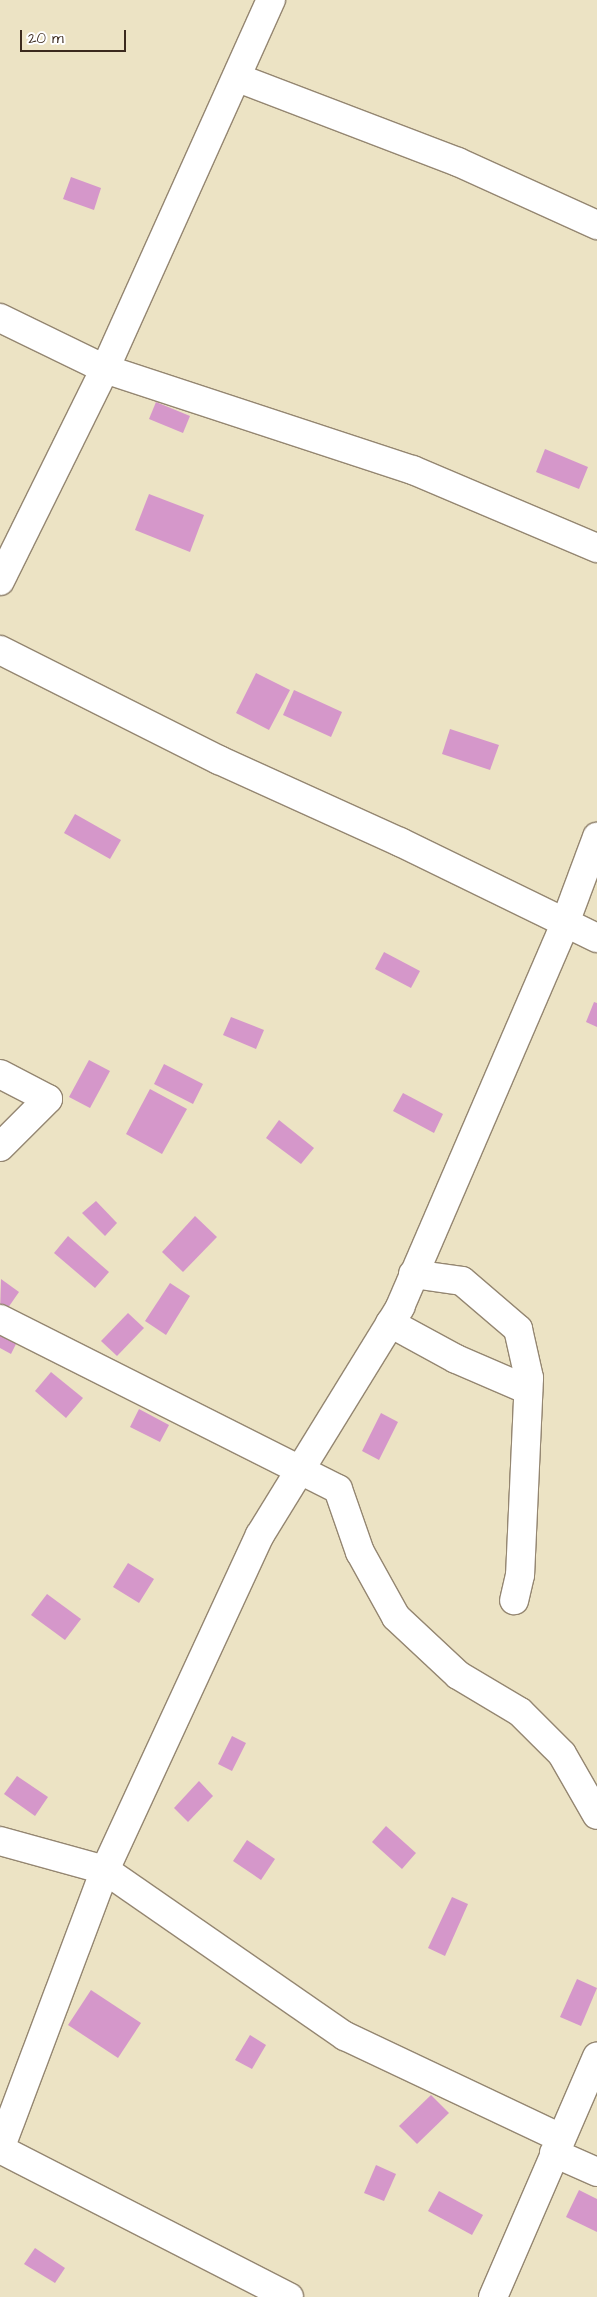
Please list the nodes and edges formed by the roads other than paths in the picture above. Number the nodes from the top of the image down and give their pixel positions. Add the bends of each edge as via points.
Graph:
1 (271, 0) edge
2 (238, 78) junction
3 (597, 225) edge
4 (0, 318) edge
5 (105, 369) junction
6 (597, 548) edge
7 (0, 581) edge
8 (0, 650) edge
9 (597, 837) edge
10 (565, 923) junction
11 (597, 938) edge
12 (0, 1074) edge
13 (0, 1147) edge
14 (413, 1274) junction
15 (0, 1319) edge
16 (390, 1323) junction
17 (528, 1390) junction
18 (299, 1471) junction
19 (514, 1600) dead end
20 (597, 1815) edge
21 (0, 1841) edge
22 (106, 1870) junction
23 (597, 2057) edge
24 (557, 2145) junction
25 (597, 2172) edge
26 (289, 2297) edge
27 (493, 2297) edge

1 - 2 street
2 - 3 street via 458,162
2 - 5 street
4 - 5 street
5 - 6 street via 413,470
5 - 7 street
8 - 10 street via 219,760 400,842
9 - 10 street
10 - 11 street
10 - 14 street
12 - 13 street via 48,1099
14 - 16 street
14 - 17 street via 462,1281 518,1329 529,1378
15 - 18 street
16 - 17 street via 456,1359
16 - 18 street
17 - 19 street via 520,1575
18 - 20 street via 338,1488 360,1552 396,1617 458,1675 520,1712 562,1754
18 - 22 street via 260,1534
21 - 22 street
22 - 24 street via 344,2036
22 - 26 street via 0,2149
23 - 24 street
24 - 25 street
24 - 27 street

